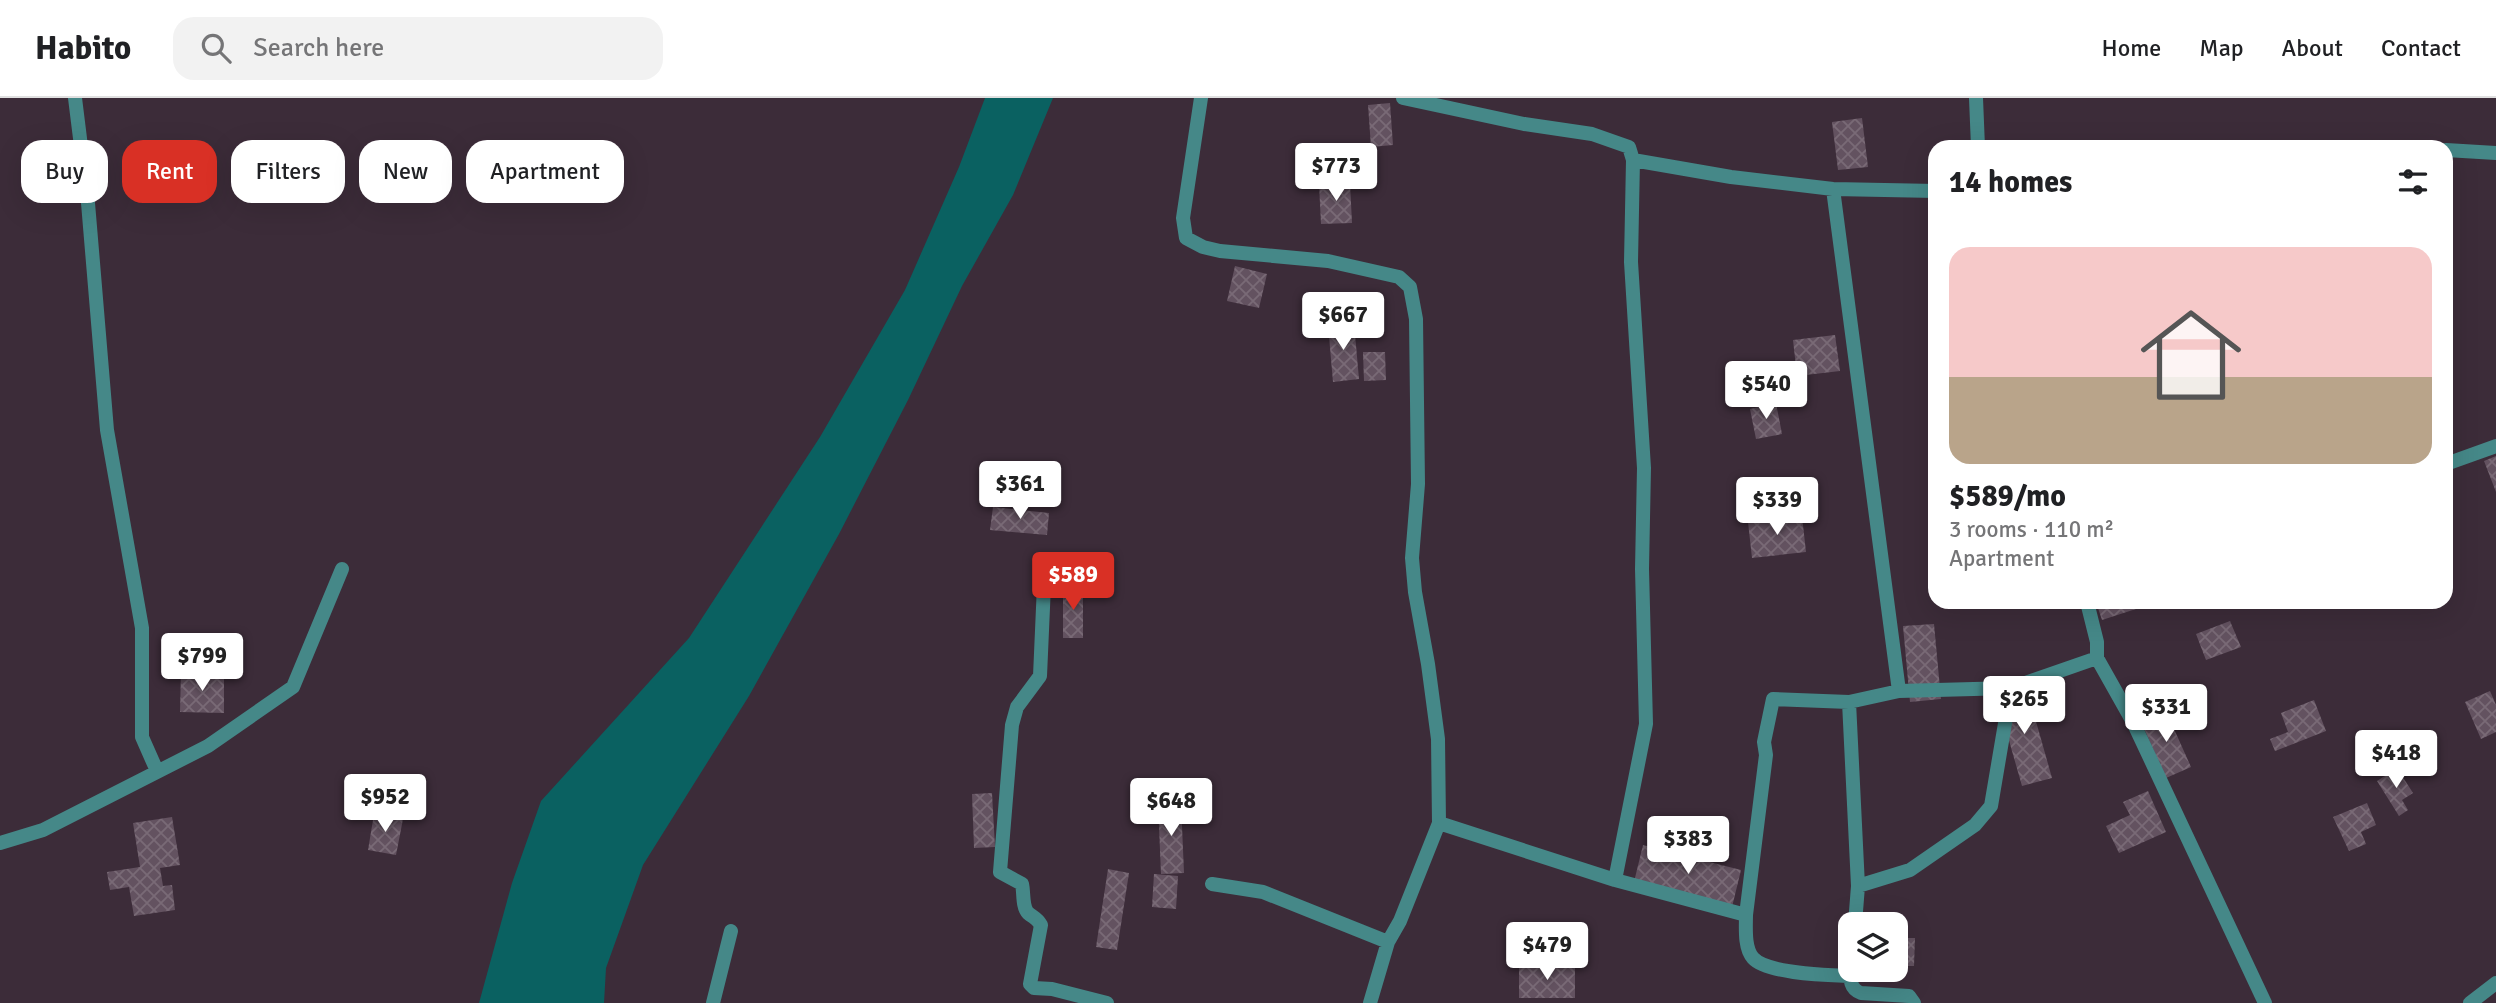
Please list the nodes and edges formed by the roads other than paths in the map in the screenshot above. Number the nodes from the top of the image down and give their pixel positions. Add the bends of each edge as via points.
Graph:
1 (75, 98) edge
2 (1201, 98) edge
3 (1403, 98) edge
4 (1976, 98) edge
5 (1978, 140) edge
6 (2453, 150) edge
7 (2496, 153) edge
8 (1633, 160) junction
9 (1833, 189) junction
10 (1928, 191) edge
11 (2496, 446) edge
12 (2453, 461) edge
13 (1045, 562) dead end
14 (342, 569) dead end
15 (2089, 609) edge
16 (2097, 658) junction
17 (2011, 688) junction
18 (1899, 691) junction
19 (1849, 702) junction
20 (157, 771) junction
21 (1439, 823) junction
22 (0, 844) edge
23 (1615, 880) junction
24 (1212, 884) dead end
25 (1858, 886) junction
26 (1856, 912) edge
27 (1746, 915) junction
28 (731, 931) dead end
29 (1388, 942) junction
30 (1838, 973) edge
31 (1851, 982) edge
32 (2496, 983) edge
33 (713, 1003) edge
34 (1107, 1003) edge
35 (1370, 1003) edge
36 (1914, 1003) edge
37 (2265, 1003) edge
38 (2470, 1003) edge

1 - 20 street via 107,430 142,628 142,737
2 - 21 street via 1183,218 1186,238 1220,251 1328,261 1399,277 1410,288 1416,319 1418,484 1412,558 1438,739
3 - 8 street via 1591,134 1629,147
4 - 5 street
6 - 7 street
8 - 9 street
8 - 23 street via 1631,262 1644,467 1646,724
9 - 10 street
9 - 18 street
11 - 12 street
13 - 34 street via 1040,676 1017,707 1012,725 1000,872 1022,884 1025,908 1041,925 1030,984
14 - 20 street via 293,687 208,746
15 - 16 street
16 - 17 street
16 - 37 street via 2133,722
17 - 18 street
17 - 25 street via 1991,806 1975,825 1910,870
18 - 19 street
19 - 25 street
19 - 27 street via 1773,698 1763,741 1766,755
20 - 22 street via 43,830
21 - 23 street
21 - 29 street
23 - 27 street
24 - 29 street via 1263,892
25 - 26 street
27 - 30 street via 1749,950 1759,962 1787,971
28 - 33 street
29 - 35 street
31 - 36 street via 1861,993 1909,996
32 - 38 street

